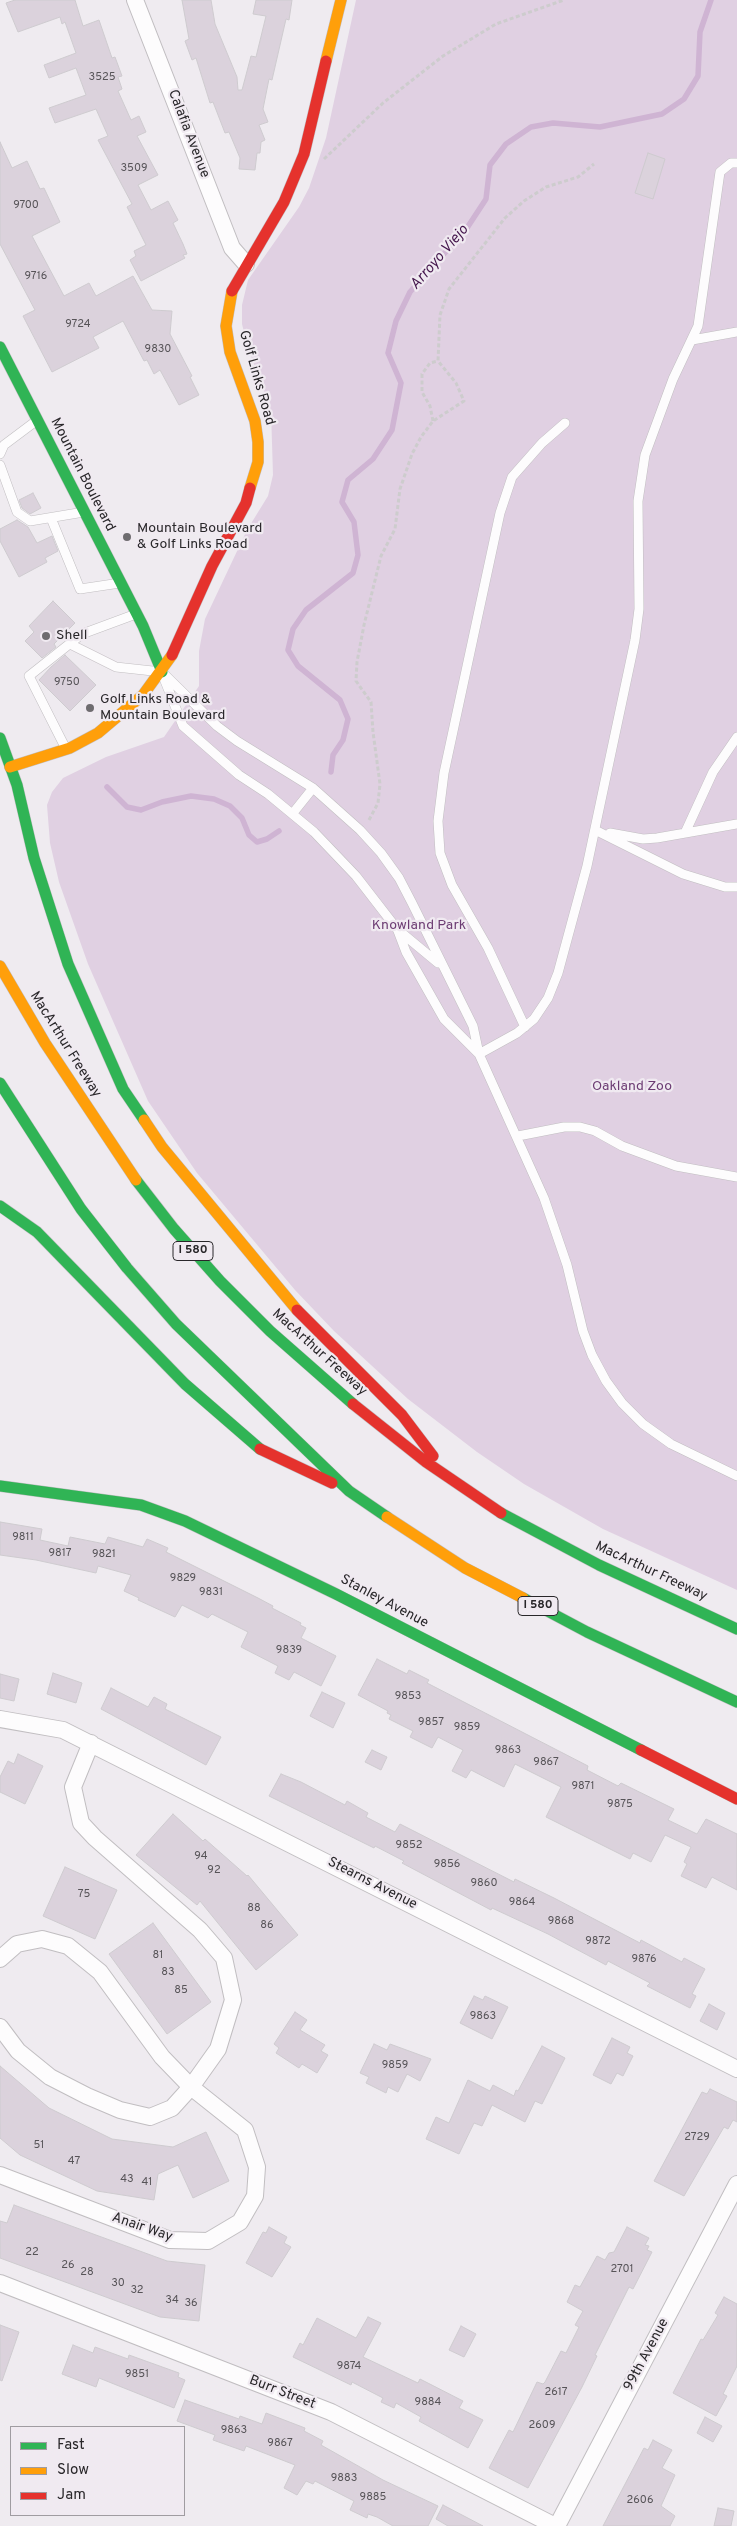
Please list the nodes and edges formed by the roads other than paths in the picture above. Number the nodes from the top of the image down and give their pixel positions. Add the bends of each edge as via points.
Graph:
1 (135, 0) edge
2 (342, 0) edge
3 (737, 163) edge
4 (246, 264) junction
5 (737, 332) edge
6 (692, 340) junction
7 (0, 347) edge
8 (37, 420) junction
9 (565, 423) dead end
10 (0, 454) edge
11 (0, 465) edge
12 (84, 512) junction
13 (51, 518) junction
14 (120, 582) junction
15 (136, 614) junction
16 (70, 644) junction
17 (162, 672) junction
18 (737, 737) edge
19 (0, 738) edge
20 (66, 749) junction
21 (10, 767) junction
22 (313, 788) junction
23 (293, 813) junction
24 (737, 824) edge
25 (595, 830) junction
26 (685, 833) junction
27 (737, 887) edge
28 (397, 929) junction
29 (0, 966) edge
30 (444, 968) junction
31 (525, 1027) junction
32 (479, 1054) junction
33 (0, 1083) edge
34 (518, 1136) junction
35 (737, 1178) edge
36 (0, 1206) edge
37 (737, 1476) edge
38 (450, 1480) junction
39 (0, 1486) edge
40 (349, 1492) junction
41 (737, 1629) edge
42 (737, 1702) edge
43 (0, 1719) edge
44 (91, 1743) junction
45 (737, 1799) edge
46 (0, 1959) edge
47 (0, 2027) edge
48 (737, 2069) edge
49 (191, 2087) junction
50 (0, 2175) edge
51 (737, 2184) edge
52 (0, 2283) edge
53 (556, 2526) edge

1 - 4 street, Calafia Avenue via 232,248
2 - 4 main road, Golf Links Road via 304,154 284,202
3 - 6 lane via 731,162 720,172 698,326
4 - 17 main road, Golf Links Road via 231,293 226,326 230,352 255,420 258,462 246,504 212,566 177,649
5 - 6 lane
6 - 25 lane via 645,455 638,501 639,609 635,640
7 - 8 main road, Mountain Boulevard
8 - 10 lane via 4,444
8 - 12 main road, Mountain Boulevard
9 - 31 lane via 542,442 512,477 500,513 444,773 438,821 440,854 452,885 504,979
11 - 13 lane via 17,512 30,521
12 - 13 lane
12 - 14 main road, Mountain Boulevard
13 - 14 lane via 80,589
14 - 15 main road, Mountain Boulevard
15 - 16 lane via 82,634
15 - 17 main road, Mountain Boulevard
16 - 17 lane via 116,667
16 - 20 lane via 29,676
17 - 20 main road, Golf Links Road via 121,715 98,733
17 - 22 lane via 237,741
17 - 23 lane via 183,726 239,776
18 - 26 lane via 713,772
19 - 21 main road
20 - 21 main road, Golf Links Road
21 - 38 main road via 34,858 68,964 123,1089 162,1147 278,1290 319,1335 402,1415
22 - 23 lane
22 - 30 lane via 360,830 399,878
23 - 28 lane via 351,870
24 - 26 lane
25 - 26 lane via 643,839
25 - 27 lane via 683,874 725,887
25 - 31 lane via 558,973 548,998
28 - 30 lane
28 - 32 lane via 406,952 444,1019
29 - 38 main road, MacArthur Freeway / I 580 via 87,1109 174,1229 270,1331 368,1417
30 - 32 lane via 473,1026
31 - 32 lane
32 - 34 lane
33 - 40 main road, I 580 via 81,1209 127,1268 176,1324
34 - 35 lane via 564,1126 580,1127 676,1166
34 - 37 lane via 557,1235 592,1355 606,1381 622,1403 671,1444
36 - 40 main road via 37,1232 185,1384 262,1451
38 - 41 main road, MacArthur Freeway / I 580 via 493,1509 599,1566
39 - 45 main road, Stanley Avenue via 140,1506 185,1521 336,1594
40 - 42 main road, I 580 via 465,1568 588,1632
43 - 44 street, Stearns Avenue via 63,1730
44 - 48 street, Stearns Avenue
44 - 49 street via 73,1787 82,1823 200,1930 224,1958 233,2000 218,2049
46 - 49 street, Anair Way via 17,1944 42,1939 68,1946 100,1972 162,2057
47 - 49 street via 18,2051 50,2077 120,2110 150,2117 172,2108
49 - 50 street, Anair Way via 245,2130 257,2167 256,2196 240,2222 208,2241 170,2240
51 - 53 street, 99th Avenue
52 - 53 street, Burr Street via 331,2412

